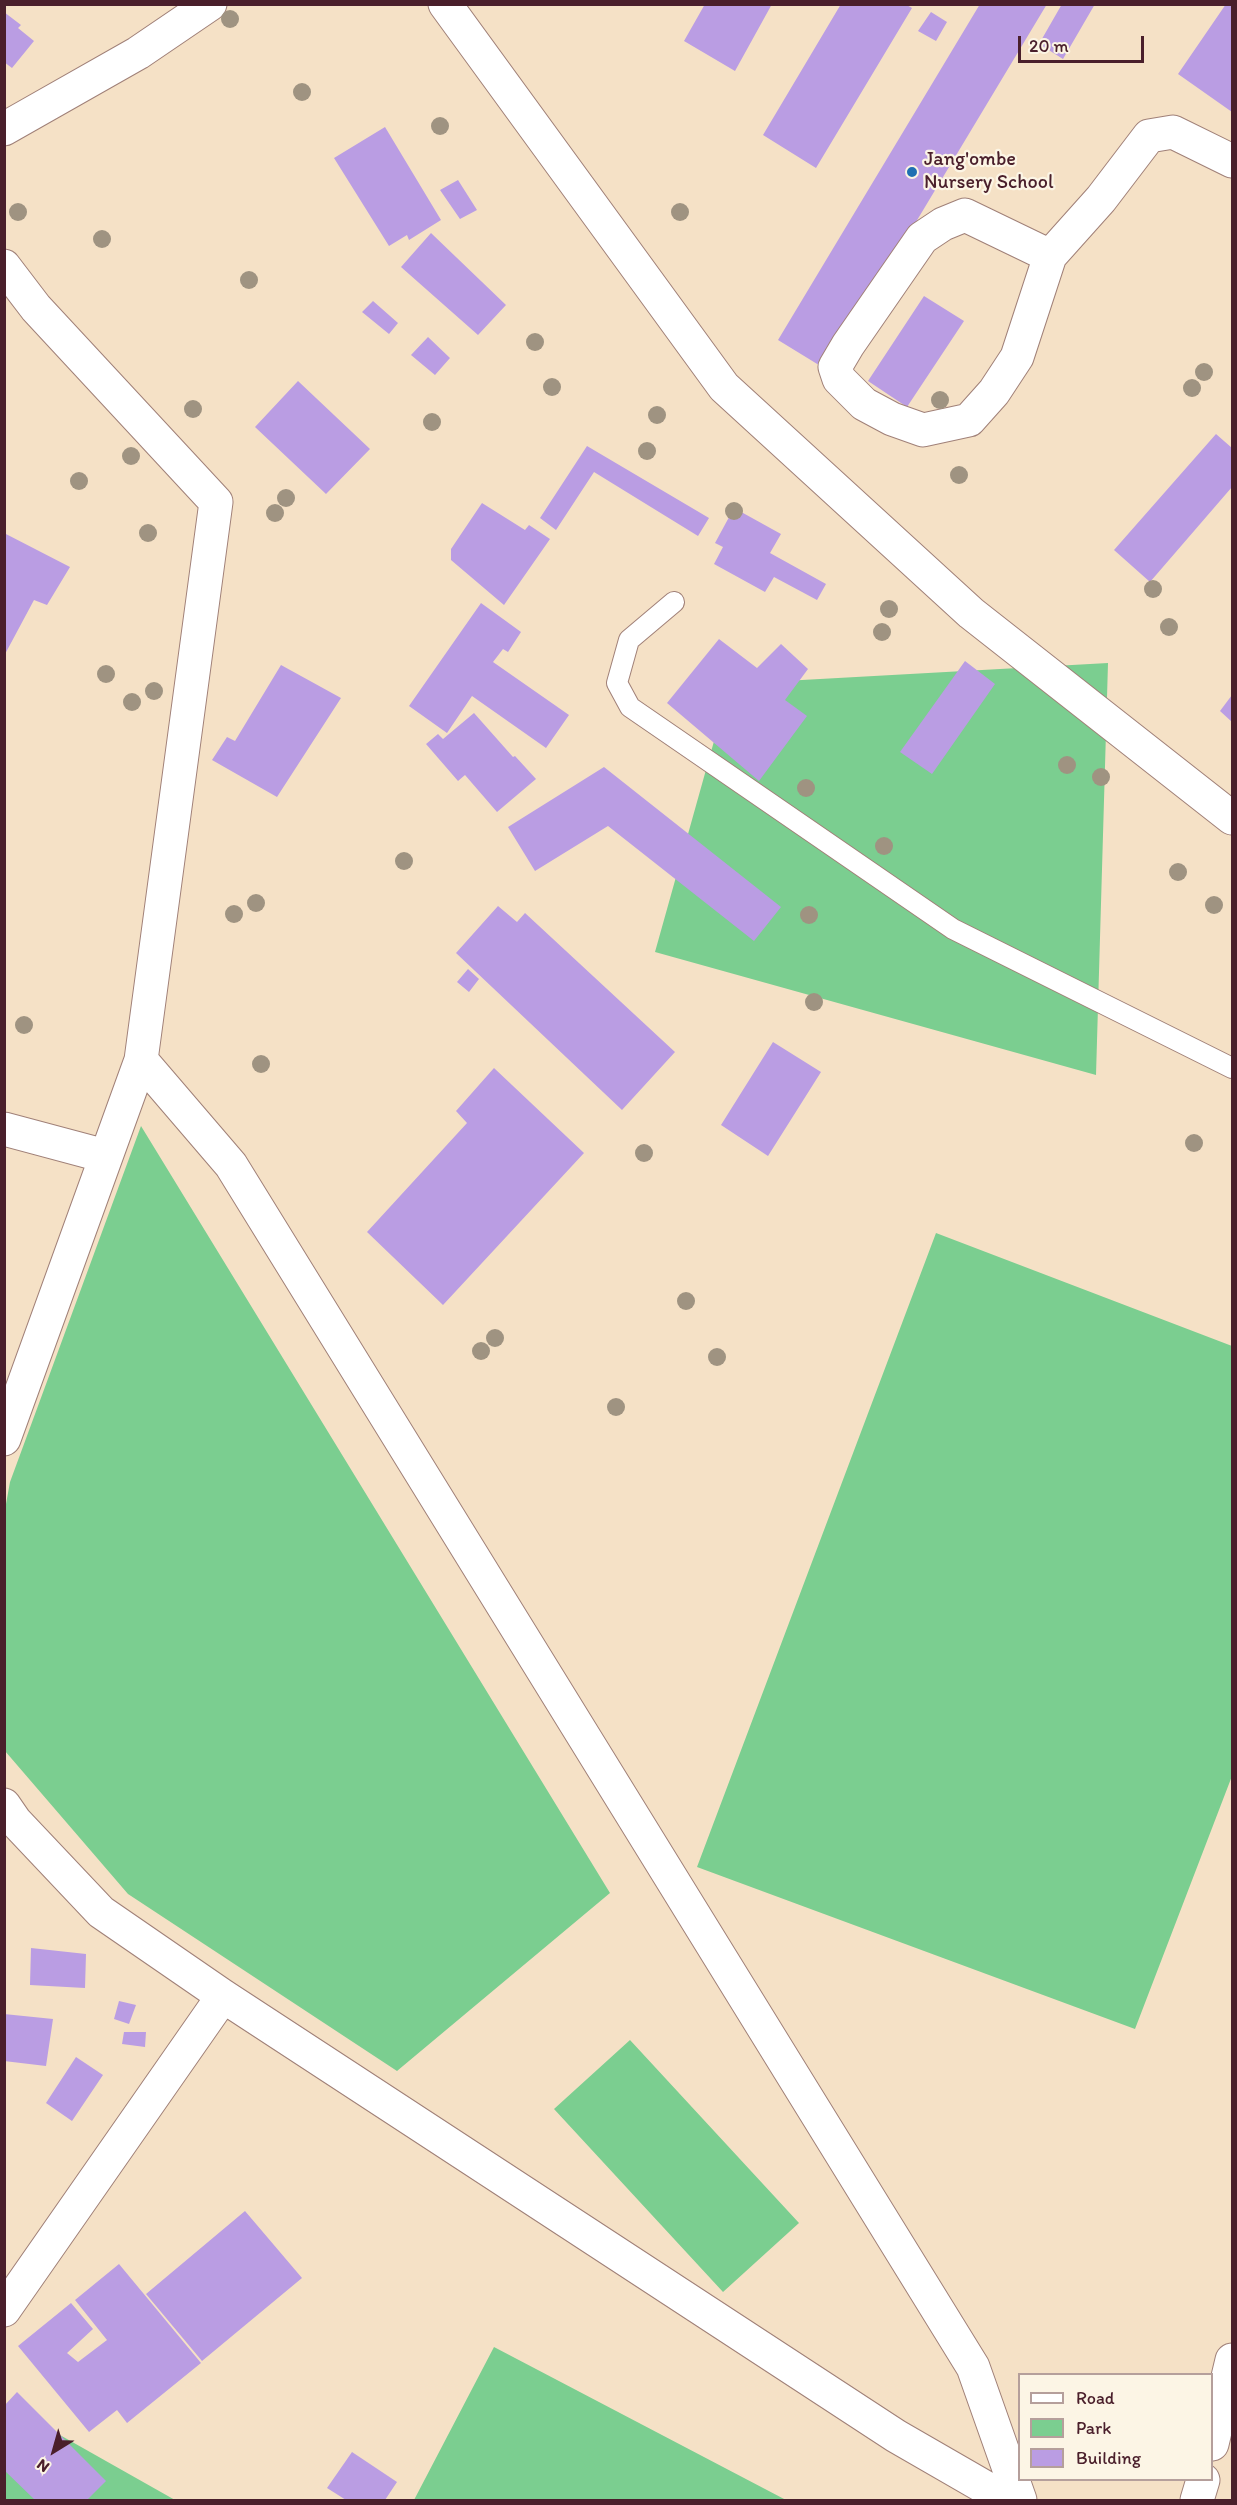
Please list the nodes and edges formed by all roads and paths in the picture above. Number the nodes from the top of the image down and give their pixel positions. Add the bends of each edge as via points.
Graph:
1 (210, 4) edge
2 (446, 4) edge
3 (4, 129) edge
4 (1233, 161) edge
5 (1050, 256) junction
6 (4, 266) edge
7 (674, 602) dead end
8 (1233, 818) edge
9 (141, 1060) junction
10 (1233, 1068) edge
11 (4, 1129) edge
12 (105, 1156) junction
13 (11, 1403) edge
14 (4, 1439) edge
15 (4, 1805) edge
16 (223, 1996) junction
17 (4, 2310) edge
18 (1233, 2360) edge
19 (1213, 2440) edge
20 (1203, 2481) edge
21 (1007, 2500) edge
22 (1020, 2500) edge
23 (1197, 2500) edge

1 - 3 street via 138,53
2 - 8 street via 723,387 972,613
4 - 5 street via 1173,132 1149,136 1101,199
5 - 5 street via 1017,357 969,420 923,430 864,404 839,379 836,367 848,345 922,238 943,224 965,215
6 - 9 street via 36,308 216,502
7 - 10 lane via 629,640 617,683 630,707 953,929
9 - 12 street
9 - 22 street via 231,1165 973,2367
11 - 12 street
12 - 13 street
13 - 14 street
15 - 16 street via 101,1912
16 - 17 street
16 - 21 street via 897,2436
18 - 19 street
20 - 23 street

